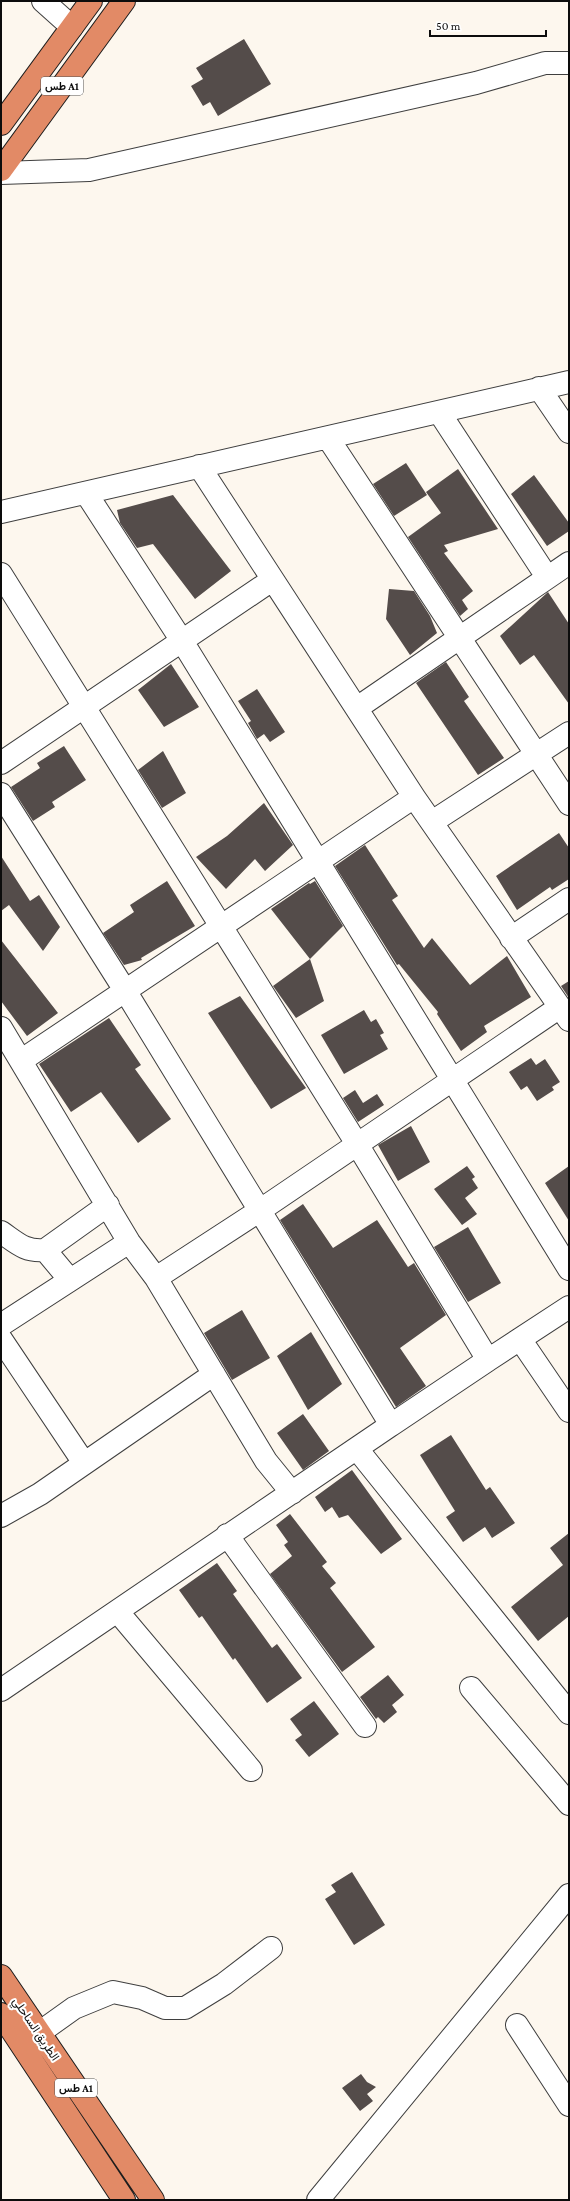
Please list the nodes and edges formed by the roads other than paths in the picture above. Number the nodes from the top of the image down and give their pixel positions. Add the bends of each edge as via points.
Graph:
1 (43, 1) edge
2 (91, 1) edge
3 (124, 1) edge
4 (72, 27) junction
5 (569, 63) edge
6 (1, 124) edge
7 (1, 172) edge
8 (569, 382) edge
9 (539, 388) junction
10 (439, 412) junction
11 (569, 432) edge
12 (328, 438) junction
13 (199, 466) junction
14 (86, 493) junction
15 (1, 512) edge
16 (569, 562) edge
17 (1, 574) edge
18 (547, 577) junction
19 (272, 580) junction
20 (458, 637) junction
21 (182, 641) junction
22 (84, 708) junction
23 (357, 708) junction
24 (569, 733) edge
25 (537, 754) junction
26 (1, 763) edge
27 (1, 794) edge
28 (414, 797) junction
29 (569, 804) edge
30 (432, 822) junction
31 (318, 860) junction
32 (569, 899) edge
33 (222, 926) junction
34 (511, 938) junction
35 (126, 992) junction
36 (564, 1014) edge
37 (1, 1028) edge
38 (22, 1060) junction
39 (452, 1081) junction
40 (358, 1144) junction
41 (108, 1205) junction
42 (259, 1211) junction
43 (1, 1232) edge
44 (130, 1242) junction
45 (45, 1250) junction
46 (569, 1269) edge
47 (156, 1278) junction
48 (70, 1280) junction
49 (569, 1307) edge
50 (1, 1325) edge
51 (1, 1339) edge
52 (520, 1339) junction
53 (488, 1360) junction
54 (214, 1374) junction
55 (569, 1411) edge
56 (391, 1425) junction
57 (357, 1449) junction
58 (84, 1463) junction
59 (292, 1493) junction
60 (1, 1516) edge
61 (227, 1536) junction
62 (118, 1612) junction
63 (472, 1688) dead end
64 (1, 1690) edge
65 (569, 1713) edge
66 (365, 1726) dead end
67 (251, 1770) dead end
68 (569, 1804) edge
69 (569, 1895) edge
70 (271, 1948) dead end
71 (1, 1976) edge
72 (1, 2014) edge
73 (517, 2026) dead end
74 (39, 2034) junction
75 (569, 2105) edge
76 (124, 2200) edge
77 (153, 2200) edge
78 (318, 2200) edge

1 - 4 street
2 - 4 highway, طس A1
3 - 7 highway, طس A1
4 - 6 highway, طس A1
5 - 7 street via 545,63 476,83 89,170
8 - 9 street
9 - 10 street
9 - 11 street
10 - 12 street
10 - 18 street
12 - 13 street
12 - 20 street
13 - 14 street
13 - 19 street
14 - 15 street
14 - 21 street
16 - 18 street
17 - 22 street
18 - 20 street
19 - 21 street
19 - 23 street
20 - 23 street
20 - 25 street
21 - 22 street
21 - 31 street
22 - 26 street
22 - 33 street
23 - 28 street
24 - 25 street
25 - 29 street
25 - 30 street
27 - 35 street
28 - 30 street
28 - 31 street
30 - 34 street
31 - 33 street
31 - 39 street
32 - 34 street
33 - 35 street
33 - 40 street
34 - 36 street
35 - 38 street
35 - 42 street
36 - 39 street
37 - 38 street
38 - 41 street
39 - 40 street
39 - 46 street
40 - 42 street
40 - 53 street
41 - 44 street
41 - 45 street
42 - 47 street
42 - 56 street
43 - 45 street via 33,1251
44 - 47 street
44 - 48 street
45 - 48 street
47 - 54 street
48 - 50 street
49 - 52 street
51 - 58 street
52 - 53 street
52 - 55 street
53 - 56 street
54 - 58 street
54 - 59 street via 266,1461
56 - 57 street
57 - 59 street
57 - 65 street
58 - 60 street via 40,1494
59 - 61 street
61 - 62 street
61 - 66 street
62 - 64 street
62 - 67 street
63 - 68 street
69 - 78 street
70 - 74 street via 224,1984 185,2008 165,2008 142,1998 113,1992 74,2008
71 - 74 highway, الطريق الساحلي / طس A1
72 - 76 highway, الطريق الساحلي / طس A1
73 - 75 street
74 - 77 highway, الطريق الساحلي / طس A1

